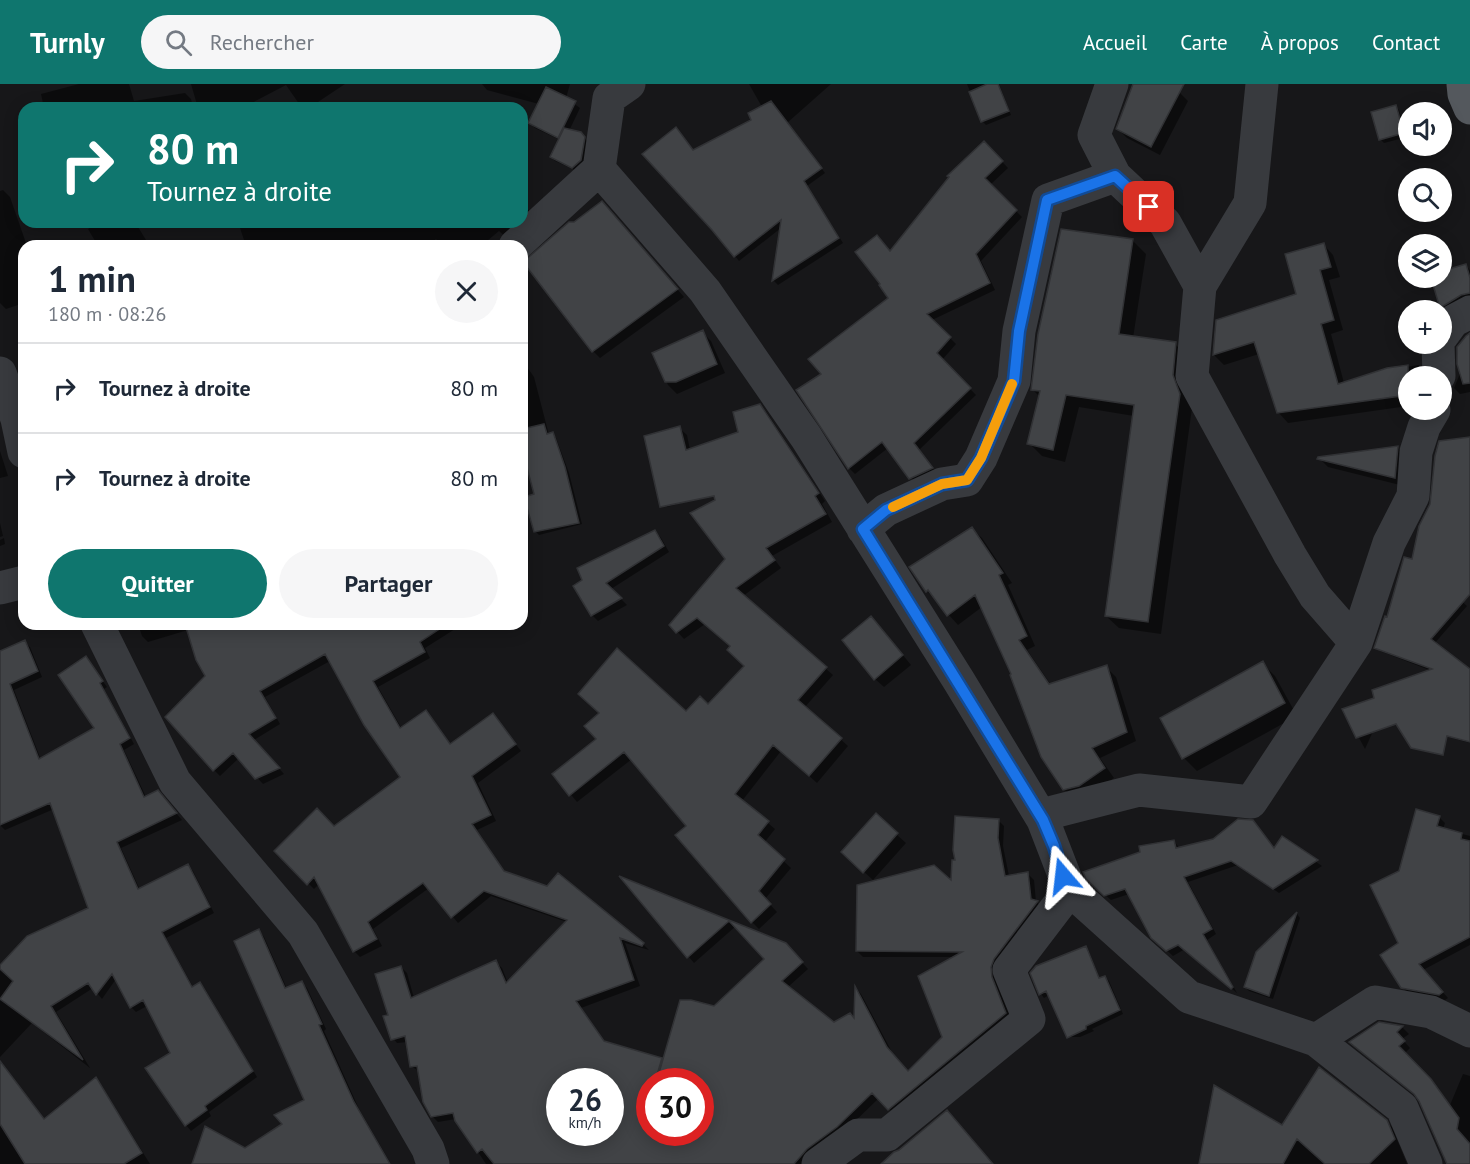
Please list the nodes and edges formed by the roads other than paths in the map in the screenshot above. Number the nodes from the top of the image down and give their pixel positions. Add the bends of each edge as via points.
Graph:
1 (629, 84) edge
2 (1098, 84) edge
3 (1112, 84) edge
4 (1262, 84) edge
5 (1463, 84) edge
6 (1470, 108) edge
7 (1094, 135) junction
8 (599, 169) junction
9 (1115, 176) junction
10 (522, 240) edge
11 (1200, 286) junction
12 (1470, 312) edge
13 (1452, 322) edge
14 (0, 373) edge
15 (1428, 420) edge
16 (18, 424) edge
17 (863, 529) junction
18 (18, 584) edge
19 (0, 588) edge
20 (100, 630) edge
21 (1356, 643) junction
22 (1043, 820) junction
23 (1070, 890) junction
24 (1470, 1031) edge
25 (1316, 1040) junction
26 (433, 1164) edge
27 (818, 1164) edge
28 (1426, 1164) edge

1 - 8 street via 609,98
2 - 7 street
3 - 7 street
4 - 11 street via 1250,203
5 - 6 main road
7 - 9 street
8 - 10 street
8 - 17 street via 705,291 806,437
9 - 11 street via 1165,223
9 - 17 street via 1047,200 1019,331 1014,381 981,458 967,480 942,484 886,510
11 - 21 street via 1192,376 1315,596
12 - 13 street
14 - 16 street
15 - 21 street via 1416,452 1413,496 1389,543
17 - 22 street
18 - 19 street
20 - 26 street via 175,782 303,933
21 - 22 street via 1251,802 1139,790 1053,812
22 - 23 street
23 - 25 street via 1189,997
23 - 27 street via 1009,970 1029,1019 887,1135 858,1135
24 - 25 street via 1431,1012 1375,1002
25 - 28 street via 1401,1108

